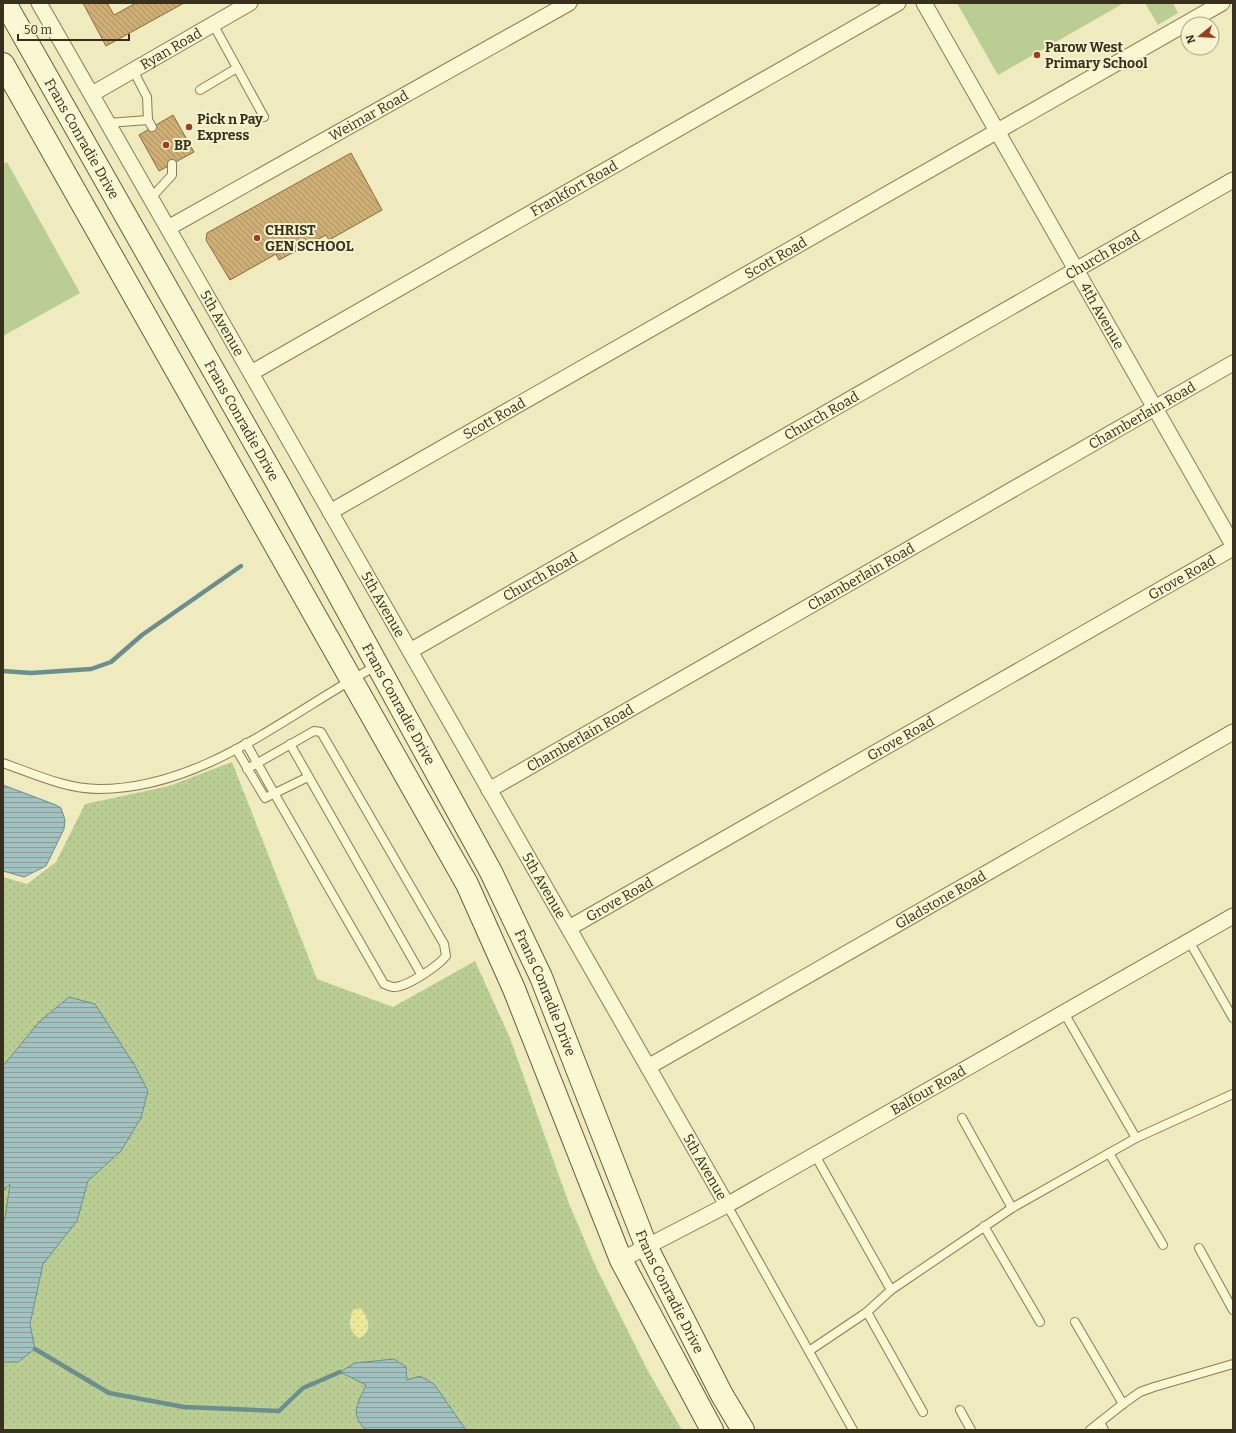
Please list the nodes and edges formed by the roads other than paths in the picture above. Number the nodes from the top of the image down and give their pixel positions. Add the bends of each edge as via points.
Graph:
1 (5, 3) edge
2 (40, 3) edge
3 (250, 3) edge
4 (569, 3) edge
5 (898, 3) edge
6 (924, 3) edge
7 (1222, 3) edge
8 (213, 24) junction
9 (3, 64) edge
10 (237, 68) junction
11 (133, 70) junction
12 (200, 90) dead end
13 (92, 94) junction
14 (264, 117) dead end
15 (108, 123) junction
16 (997, 131) junction
17 (172, 164) dead end
18 (1233, 180) edge
19 (151, 198) junction
20 (168, 228) junction
21 (1076, 270) junction
22 (1233, 363) edge
23 (251, 373) junction
24 (1155, 408) junction
25 (330, 512) junction
26 (1233, 545) edge
27 (1233, 548) edge
28 (410, 651) junction
29 (377, 665) junction
30 (352, 679) junction
31 (1233, 732) edge
32 (246, 743) junction
33 (290, 744) junction
34 (236, 750) junction
35 (257, 762) junction
36 (3, 763) edge
37 (247, 769) junction
38 (308, 777) junction
39 (489, 790) junction
40 (274, 793) junction
41 (1233, 916) edge
42 (569, 928) junction
43 (1189, 941) junction
44 (421, 974) junction
45 (1064, 1011) junction
46 (1233, 1018) edge
47 (648, 1067) junction
48 (1233, 1094) edge
49 (962, 1118) dead end
50 (1136, 1138) junction
51 (1109, 1153) junction
52 (815, 1155) junction
53 (727, 1205) junction
54 (1012, 1208) junction
55 (984, 1226) junction
56 (1163, 1245) dead end
57 (647, 1248) junction
58 (1199, 1248) dead end
59 (621, 1260) junction
60 (891, 1290) junction
61 (1233, 1310) edge
62 (867, 1312) junction
63 (1040, 1322) dead end
64 (1075, 1322) dead end
65 (809, 1351) junction
66 (1232, 1365) edge
67 (1123, 1404) junction
68 (960, 1410) dead end
69 (923, 1412) dead end
70 (1102, 1426) edge
71 (712, 1430) edge
72 (743, 1430) edge
73 (853, 1430) edge
74 (971, 1430) edge
75 (1090, 1430) edge

1 - 29 main road, Frans Conradie Drive via 278,484
2 - 13 street, 5th Avenue
3 - 8 street, Ryan Road
4 - 20 street, Weimar Road
5 - 23 street, Frankfort Road
6 - 16 street, 4th Avenue
7 - 16 street, Scott Road
8 - 10 lane
8 - 11 street, Ryan Road
9 - 30 main road, Frans Conradie Drive
10 - 12 lane
10 - 14 lane
11 - 13 street, Ryan Road
11 - 15 lane via 148,97 150,124
13 - 15 street, 5th Avenue
15 - 19 street, 5th Avenue
16 - 21 street, 4th Avenue
16 - 25 street, Scott Road
17 - 19 lane via 172,175
18 - 21 street, Church Road
19 - 20 street, 5th Avenue
20 - 23 street, 5th Avenue
21 - 24 street, 4th Avenue
21 - 28 street, Church Road
22 - 24 street, Chamberlain Road
23 - 25 street, 5th Avenue
24 - 26 street, 4th Avenue
24 - 39 street, Chamberlain Road
25 - 28 street, 5th Avenue
27 - 42 street, Grove Road
28 - 39 street, 5th Avenue
29 - 30 lane
29 - 57 main road, Frans Conradie Drive via 491,872 541,977
30 - 32 lane
30 - 59 main road, Frans Conradie Drive via 467,884 514,989
31 - 47 street, Gladstone Road
32 - 34 lane
32 - 35 lane
33 - 35 lane
33 - 38 lane
33 - 44 lane via 314,731 321,732 376,825 446,949 446,956 441,962
34 - 36 lane via 168,780 132,787 98,789 51,781
34 - 37 lane
35 - 37 lane
35 - 40 lane
37 - 40 lane via 264,798
38 - 40 lane
38 - 44 lane
39 - 42 street, 5th Avenue
40 - 44 lane via 384,984 394,987
41 - 43 street, Balfour Road
42 - 47 street, 5th Avenue
43 - 45 street, Balfour Road
43 - 46 lane
45 - 50 lane
45 - 52 street, Balfour Road
47 - 53 street, 5th Avenue
48 - 50 lane
49 - 54 lane
50 - 51 lane
51 - 54 lane
51 - 56 lane
52 - 53 street, Balfour Road
52 - 60 lane
53 - 57 street, Balfour Road
53 - 65 lane
54 - 55 lane
55 - 60 lane
55 - 63 lane
57 - 59 street, Balfour Road
57 - 72 main road, Frans Conradie Drive via 722,1395
58 - 61 lane
59 - 71 main road, Frans Conradie Drive
60 - 62 lane
62 - 65 lane
62 - 69 lane
64 - 67 lane
65 - 73 lane
66 - 67 lane via 1154,1387
67 - 70 lane
68 - 74 lane
70 - 75 lane

